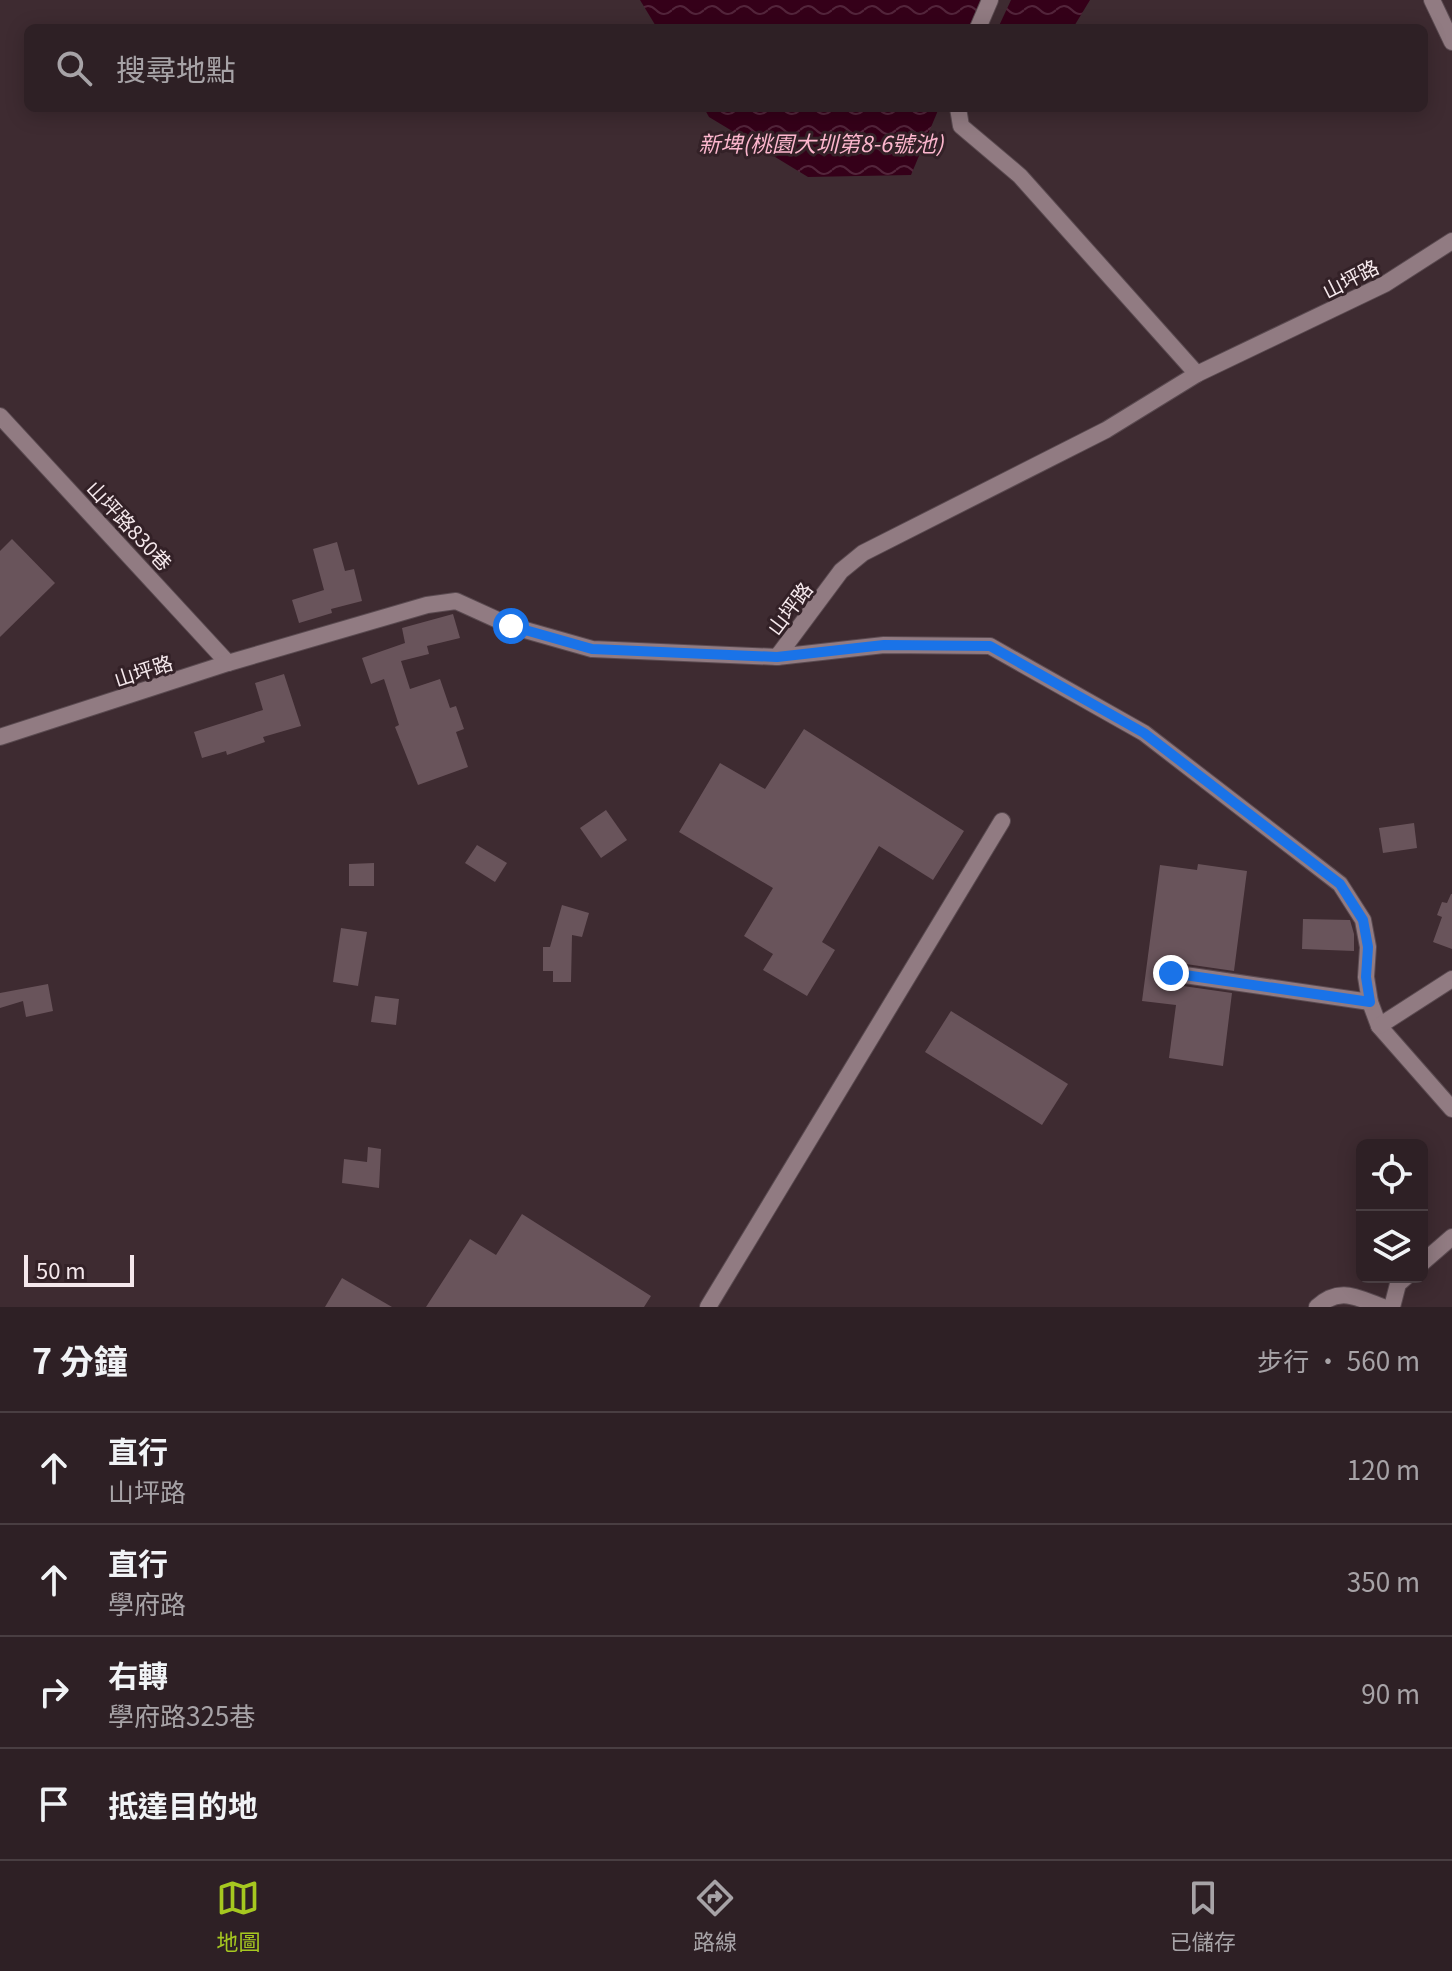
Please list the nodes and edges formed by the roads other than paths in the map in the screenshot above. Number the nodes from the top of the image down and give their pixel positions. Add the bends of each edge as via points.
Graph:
1 (990, 0) edge
2 (1432, 0) edge
3 (980, 24) edge
4 (1452, 42) edge
5 (959, 112) edge
6 (1452, 241) edge
7 (1197, 374) junction
8 (0, 416) edge
9 (777, 657) junction
10 (228, 663) junction
11 (0, 737) edge
12 (1002, 821) dead end
13 (1171, 973) dead end
14 (1452, 979) edge
15 (1370, 1002) junction
16 (1379, 1026) junction
17 (1452, 1109) edge
18 (1452, 1237) edge
19 (1428, 1258) edge
20 (1399, 1283) edge
21 (708, 1307) edge
22 (1317, 1307) edge
23 (1383, 1307) edge
24 (1392, 1307) edge

1 - 3 street
2 - 4 street
5 - 7 street via 961,126 1020,176
6 - 7 street, 山坪路 via 1385,284
7 - 9 street, 山坪路 via 1106,430 863,553 841,571
8 - 10 street, 山坪路830巷
9 - 10 street, 山坪路 via 592,649 511,626 456,601
9 - 15 street via 884,645 990,646 1144,733 1340,884 1363,920
10 - 11 street, 山坪路
12 - 21 street
13 - 15 street
14 - 16 street
15 - 16 street
16 - 17 street
18 - 19 street
20 - 24 street
22 - 23 street via 1343,1294

